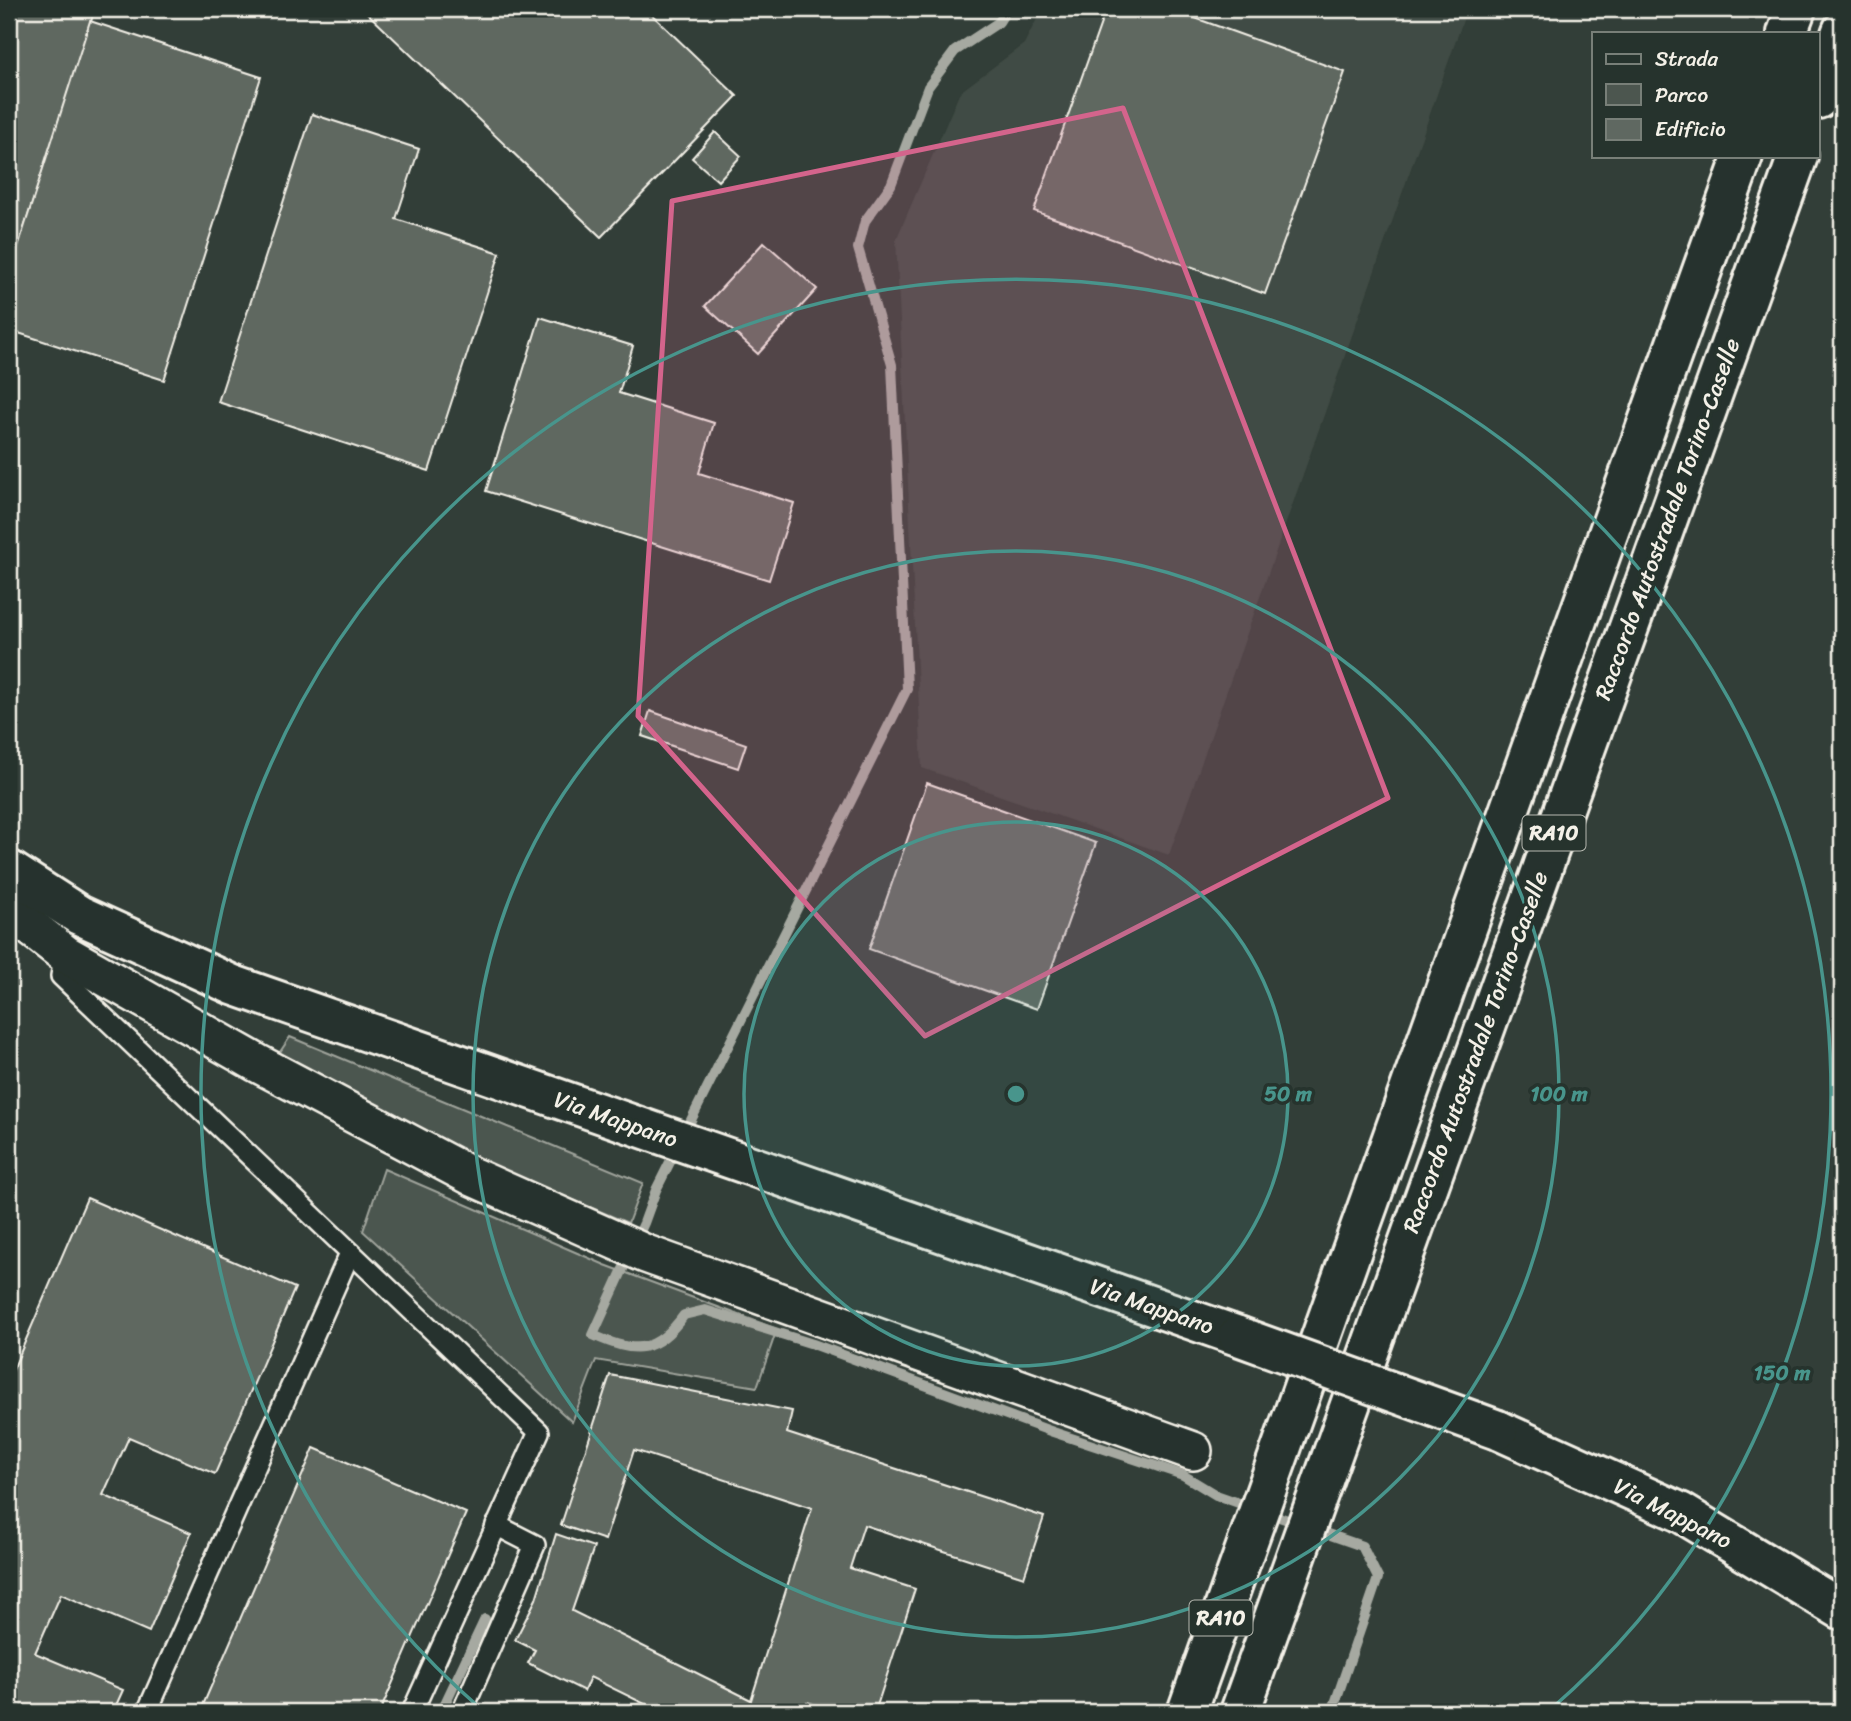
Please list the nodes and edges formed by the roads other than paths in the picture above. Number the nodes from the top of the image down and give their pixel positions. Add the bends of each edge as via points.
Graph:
1 (1796, 9) edge
2 (1842, 31) edge
3 (1787, 32) edge
4 (1820, 93) edge
5 (1742, 158) edge
6 (1797, 158) edge
7 (9, 870) edge
8 (9, 910) edge
9 (65, 954) junction
10 (350, 1253) junction
11 (1193, 1451) dead end
12 (496, 1525) junction
13 (1842, 1610) edge
14 (147, 1712) edge
15 (412, 1712) edge
16 (462, 1712) edge
17 (1187, 1712) edge
18 (1240, 1712) edge

1 - 3 main road
2 - 4 main road
5 - 17 main road, RA10
6 - 18 main road, Raccordo Autostradale Torino-Caselle / RA10
7 - 13 main road, Via Mappano, bridge via 79,915 233,985 1498,1430 1680,1512
8 - 9 street
9 - 10 lane via 61,976
9 - 11 street via 257,1063 473,1177 631,1247
10 - 12 lane via 539,1432
10 - 14 lane
12 - 15 lane
12 - 16 lane via 535,1545

